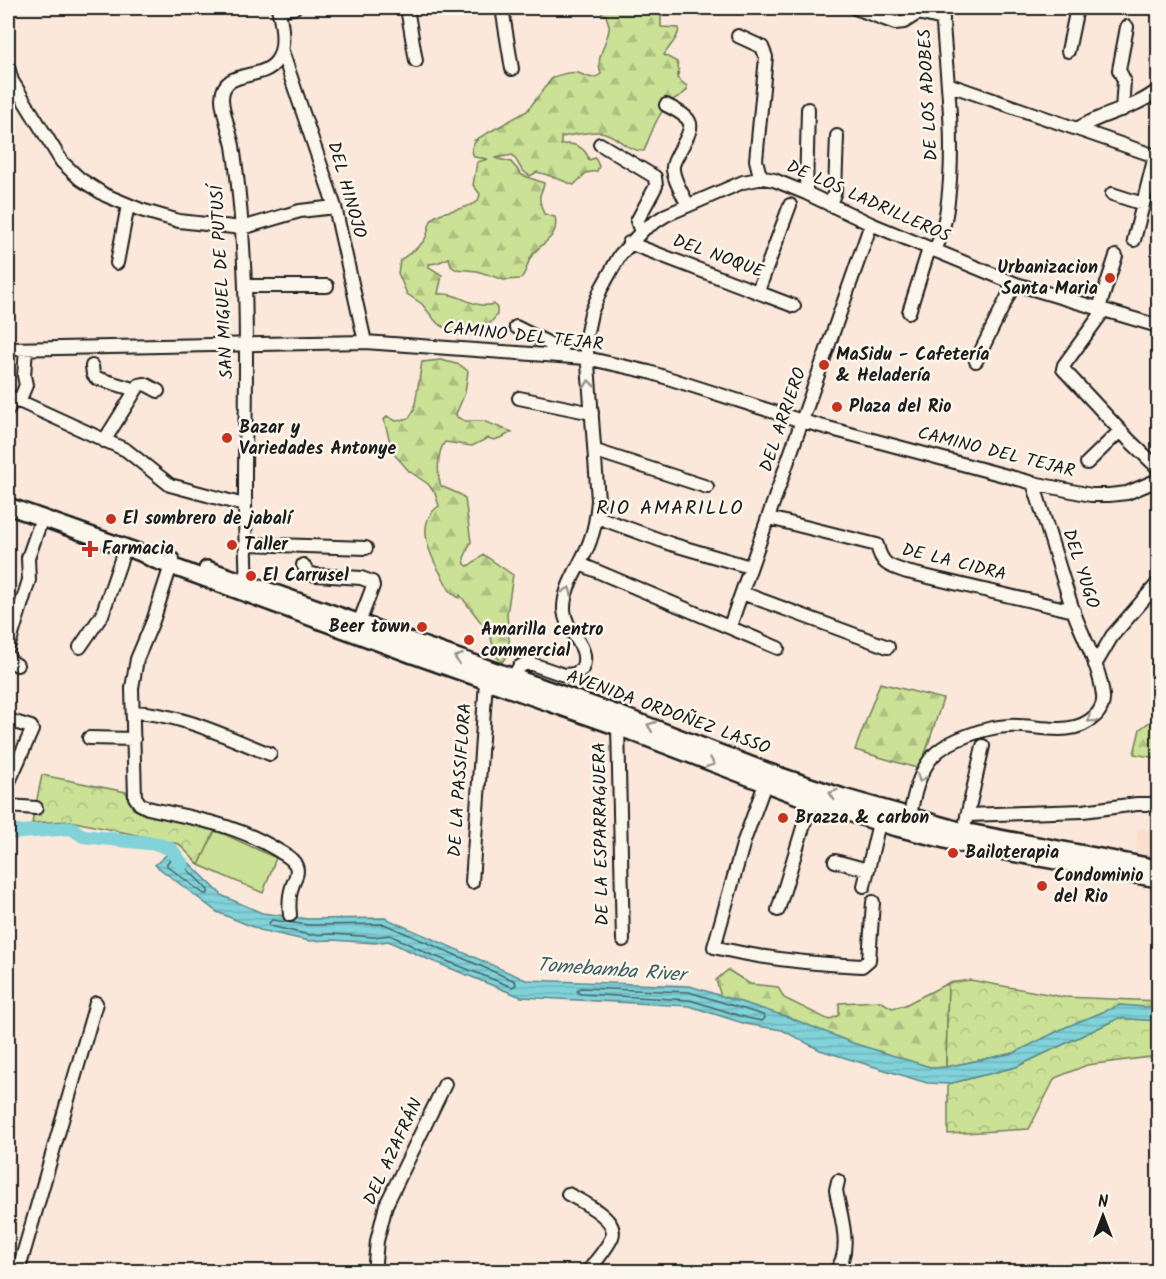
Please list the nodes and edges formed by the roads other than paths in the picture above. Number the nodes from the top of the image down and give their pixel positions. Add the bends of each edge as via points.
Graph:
1 (279, 8) edge
2 (294, 8) edge
3 (407, 8) edge
4 (502, 8) edge
5 (855, 8) edge
6 (1077, 8) edge
7 (943, 13) edge
8 (1127, 27) dead end
9 (738, 36) dead end
10 (282, 51) junction
11 (1068, 51) dead end
12 (416, 61) dead end
13 (8, 68) edge
14 (512, 69) dead end
15 (10, 80) edge
16 (950, 85) junction
17 (1156, 94) edge
18 (666, 105) dead end
19 (808, 109) dead end
20 (1122, 110) junction
21 (1077, 129) junction
22 (837, 136) dead end
23 (600, 144) dead end
24 (1157, 156) edge
25 (764, 178) junction
26 (806, 193) junction
27 (1112, 195) dead end
28 (1143, 204) junction
29 (128, 205) junction
30 (688, 205) junction
31 (790, 205) dead end
32 (830, 205) junction
33 (335, 207) junction
34 (871, 224) junction
35 (242, 228) junction
36 (641, 232) junction
37 (1134, 240) dead end
38 (629, 243) junction
39 (932, 250) junction
40 (1116, 256) dead end
41 (117, 263) dead end
42 (1014, 284) junction
43 (245, 286) junction
44 (327, 286) dead end
45 (758, 291) junction
46 (794, 306) dead end
47 (1102, 309) junction
48 (909, 312) dead end
49 (1158, 326) edge
50 (516, 327) dead end
51 (365, 342) junction
52 (247, 345) junction
53 (8, 349) edge
54 (26, 349) junction
55 (567, 356) junction
56 (586, 358) junction
57 (976, 362) dead end
58 (92, 366) dead end
59 (136, 390) junction
60 (158, 391) dead end
61 (519, 398) dead end
62 (11, 402) edge
63 (592, 413) junction
64 (802, 421) junction
65 (1120, 431) junction
66 (104, 441) junction
67 (596, 451) junction
68 (1087, 463) dead end
69 (1158, 468) edge
70 (1158, 480) edge
71 (1033, 483) junction
72 (707, 487) dead end
73 (244, 505) junction
74 (8, 506) edge
75 (597, 517) junction
76 (42, 518) junction
77 (769, 518) junction
78 (245, 544) junction
79 (125, 548) junction
80 (366, 548) dead end
81 (172, 562) junction
82 (580, 564) junction
83 (303, 565) dead end
84 (750, 567) junction
85 (1157, 587) edge
86 (246, 588) junction
87 (742, 594) junction
88 (1074, 610) junction
89 (359, 623) junction
90 (730, 626) junction
91 (80, 647) dead end
92 (888, 647) dead end
93 (8, 648) edge
94 (778, 648) dead end
95 (8, 656) edge
96 (17, 665) dead end
97 (1095, 665) junction
98 (513, 678) junction
99 (486, 681) junction
100 (133, 712) junction
101 (8, 720) edge
102 (618, 727) junction
103 (89, 738) dead end
104 (134, 739) junction
105 (983, 746) dead end
106 (270, 754) dead end
107 (8, 784) edge
108 (765, 784) junction
109 (811, 801) junction
110 (1158, 804) edge
111 (8, 806) edge
112 (36, 808) dead end
113 (967, 815) junction
114 (879, 823) junction
115 (908, 824) junction
116 (963, 831) junction
117 (836, 861) dead end
118 (1158, 868) edge
119 (868, 870) junction
120 (1158, 879) edge
121 (472, 882) dead end
122 (864, 886) dead end
123 (873, 902) dead end
124 (778, 910) dead end
125 (290, 915) dead end
126 (623, 940) dead end
127 (96, 1004) dead end
128 (445, 1084) dead end
129 (838, 1181) dead end
130 (568, 1194) dead end
131 (18, 1272) edge
132 (374, 1272) edge
133 (588, 1272) edge
134 (835, 1272) edge

1 - 2 street
1 - 10 street via 284,32
3 - 12 street
4 - 14 street
5 - 7 street via 895,23 918,13
6 - 11 street
7 - 16 street, DE LOS ADOBES
8 - 20 street via 1119,70 1124,80
9 - 25 street via 762,47 766,57 756,160
10 - 33 street, DEL HINOJO
10 - 35 street, SAN MIGUEL DE PUTUSÍ via 272,67 233,79 224,90
13 - 15 street
15 - 29 street via 63,162 80,179
16 - 21 street
16 - 39 street, DE LOS ADOBES via 952,146 948,205 943,232
17 - 20 street
18 - 30 street via 690,120 673,170
19 - 26 street
20 - 21 street
21 - 24 street
22 - 32 street via 835,191
23 - 36 street via 655,177 656,186 637,220
24 - 28 street
25 - 26 street, DE LOS LADRILLEROS
25 - 30 street, DE LOS LADRILLEROS via 743,182
26 - 32 street, DE LOS LADRILLEROS
27 - 28 street
28 - 37 street
29 - 35 street via 179,220
29 - 41 street
30 - 36 street, DE LOS LADRILLEROS
31 - 45 street
32 - 34 street, DE LOS LADRILLEROS
33 - 35 street
33 - 51 street, DEL HINOJO
34 - 39 street, DE LOS LADRILLEROS
34 - 64 street, DEL ARRIERO
35 - 43 street, SAN MIGUEL DE PUTUSÍ
36 - 38 street, DE LOS LADRILLEROS
38 - 45 street, DEL NOQUE
38 - 56 street, DE LOS LADRILLEROS via 591,313
39 - 42 street, DE LOS LADRILLEROS
39 - 48 street, DE LOS ADOBES
40 - 47 street
42 - 47 street, DE LOS LADRILLEROS
42 - 57 street
43 - 44 street
43 - 52 street, SAN MIGUEL DE PUTUSÍ
45 - 46 street, DEL NOQUE
47 - 49 street, DE LOS LADRILLEROS
47 - 65 street via 1063,369
50 - 55 street
51 - 52 street, CAMINO DEL TEJAR
51 - 55 street, CAMINO DEL TEJAR
52 - 54 street, CAMINO DEL TEJAR
52 - 73 street, SAN MIGUEL DE PUTUSÍ
53 - 54 street, CAMINO DEL TEJAR
54 - 62 street via 26,385
55 - 56 street, CAMINO DEL TEJAR
63 -> 56 street, DE LOS LADRILLEROS
56 - 64 street, CAMINO DEL TEJAR via 649,372
58 - 59 street via 96,378
59 - 60 street via 142,384
59 - 66 street
61 - 63 street
62 - 66 street
63 - 67 street, DE LOS LADRILLEROS
64 - 71 street, CAMINO DEL TEJAR
64 - 77 street, DEL ARRIERO
65 - 68 street
65 - 69 street
66 - 73 street via 126,450 170,485
67 - 72 street
67 - 75 street, DE LOS LADRILLEROS
70 - 71 street, CAMINO DEL TEJAR via 1127,493 1109,495
71 - 88 street, DEL YUGO
73 - 78 street, SAN MIGUEL DE PUTUSÍ
74 - 76 main road, AVENIDA ORDOÑEZ LASSO
75 - 82 street, DE LOS LADRILLEROS
75 - 84 street
76 - 79 main road, AVENIDA ORDOÑEZ LASSO
76 - 93 street via 28,558 28,580
77 - 84 street, DEL ARRIERO
77 - 88 street, DE LA CIDRA via 877,544 887,565 907,572
78 - 80 street
78 - 86 street, SAN MIGUEL DE PUTUSÍ
79 - 81 main road, AVENIDA ORDOÑEZ LASSO
79 - 91 street via 102,615
81 - 86 main road, AVENIDA ORDOÑEZ LASSO
81 - 100 street via 137,659
82 - 90 street
98 -> 82 street, DE LOS LADRILLEROS via 525,664 564,675 582,669 585,656 564,613 564,597
83 - 89 street via 316,575 372,582
84 - 87 street, DEL ARRIERO
85 - 97 street via 1112,636
86 - 89 main road, AVENIDA ORDOÑEZ LASSO
86 - 99 main road, AVENIDA ORDOÑEZ LASSO
87 - 90 street, DEL ARRIERO
87 - 92 street
88 - 97 street, DEL YUGO
98 -> 89 main road, AVENIDA ORDOÑEZ LASSO
90 - 94 street
95 - 96 street
97 -> 115 street, DEL YUGO via 1103,698 1099,713 1087,724 1073,729 996,727 942,747 921,775
115 -> 98 main road, AVENIDA ORDOÑEZ LASSO
99 - 102 main road, AVENIDA ORDOÑEZ LASSO
99 - 121 street, DE LA PASSIFLORA
100 - 104 street
100 - 106 street via 181,718
101 - 107 street via 32,730
102 -> 108 main road, AVENIDA ORDOÑEZ LASSO
102 - 126 street, DE LA ESPARRAGUERA
103 - 104 street
104 - 125 street via 135,796 140,804 236,829 292,859 297,874
105 - 113 street
108 - 109 main road, AVENIDA ORDOÑEZ LASSO
108 - 123 street via 714,947 773,959 862,966 869,960
109 - 114 main road, AVENIDA ORDOÑEZ LASSO
109 - 124 street
110 - 113 street
111 - 112 street
113 - 116 street
114 - 115 main road, AVENIDA ORDOÑEZ LASSO
114 - 119 street
115 - 116 main road
115 - 120 main road via 961,844
116 - 118 main road
117 - 119 street
119 - 122 street
127 - 131 street
128 - 132 street, DEL AZAFRÁN via 386,1205
129 - 134 street via 845,1252
130 - 133 street via 600,1213 613,1229

